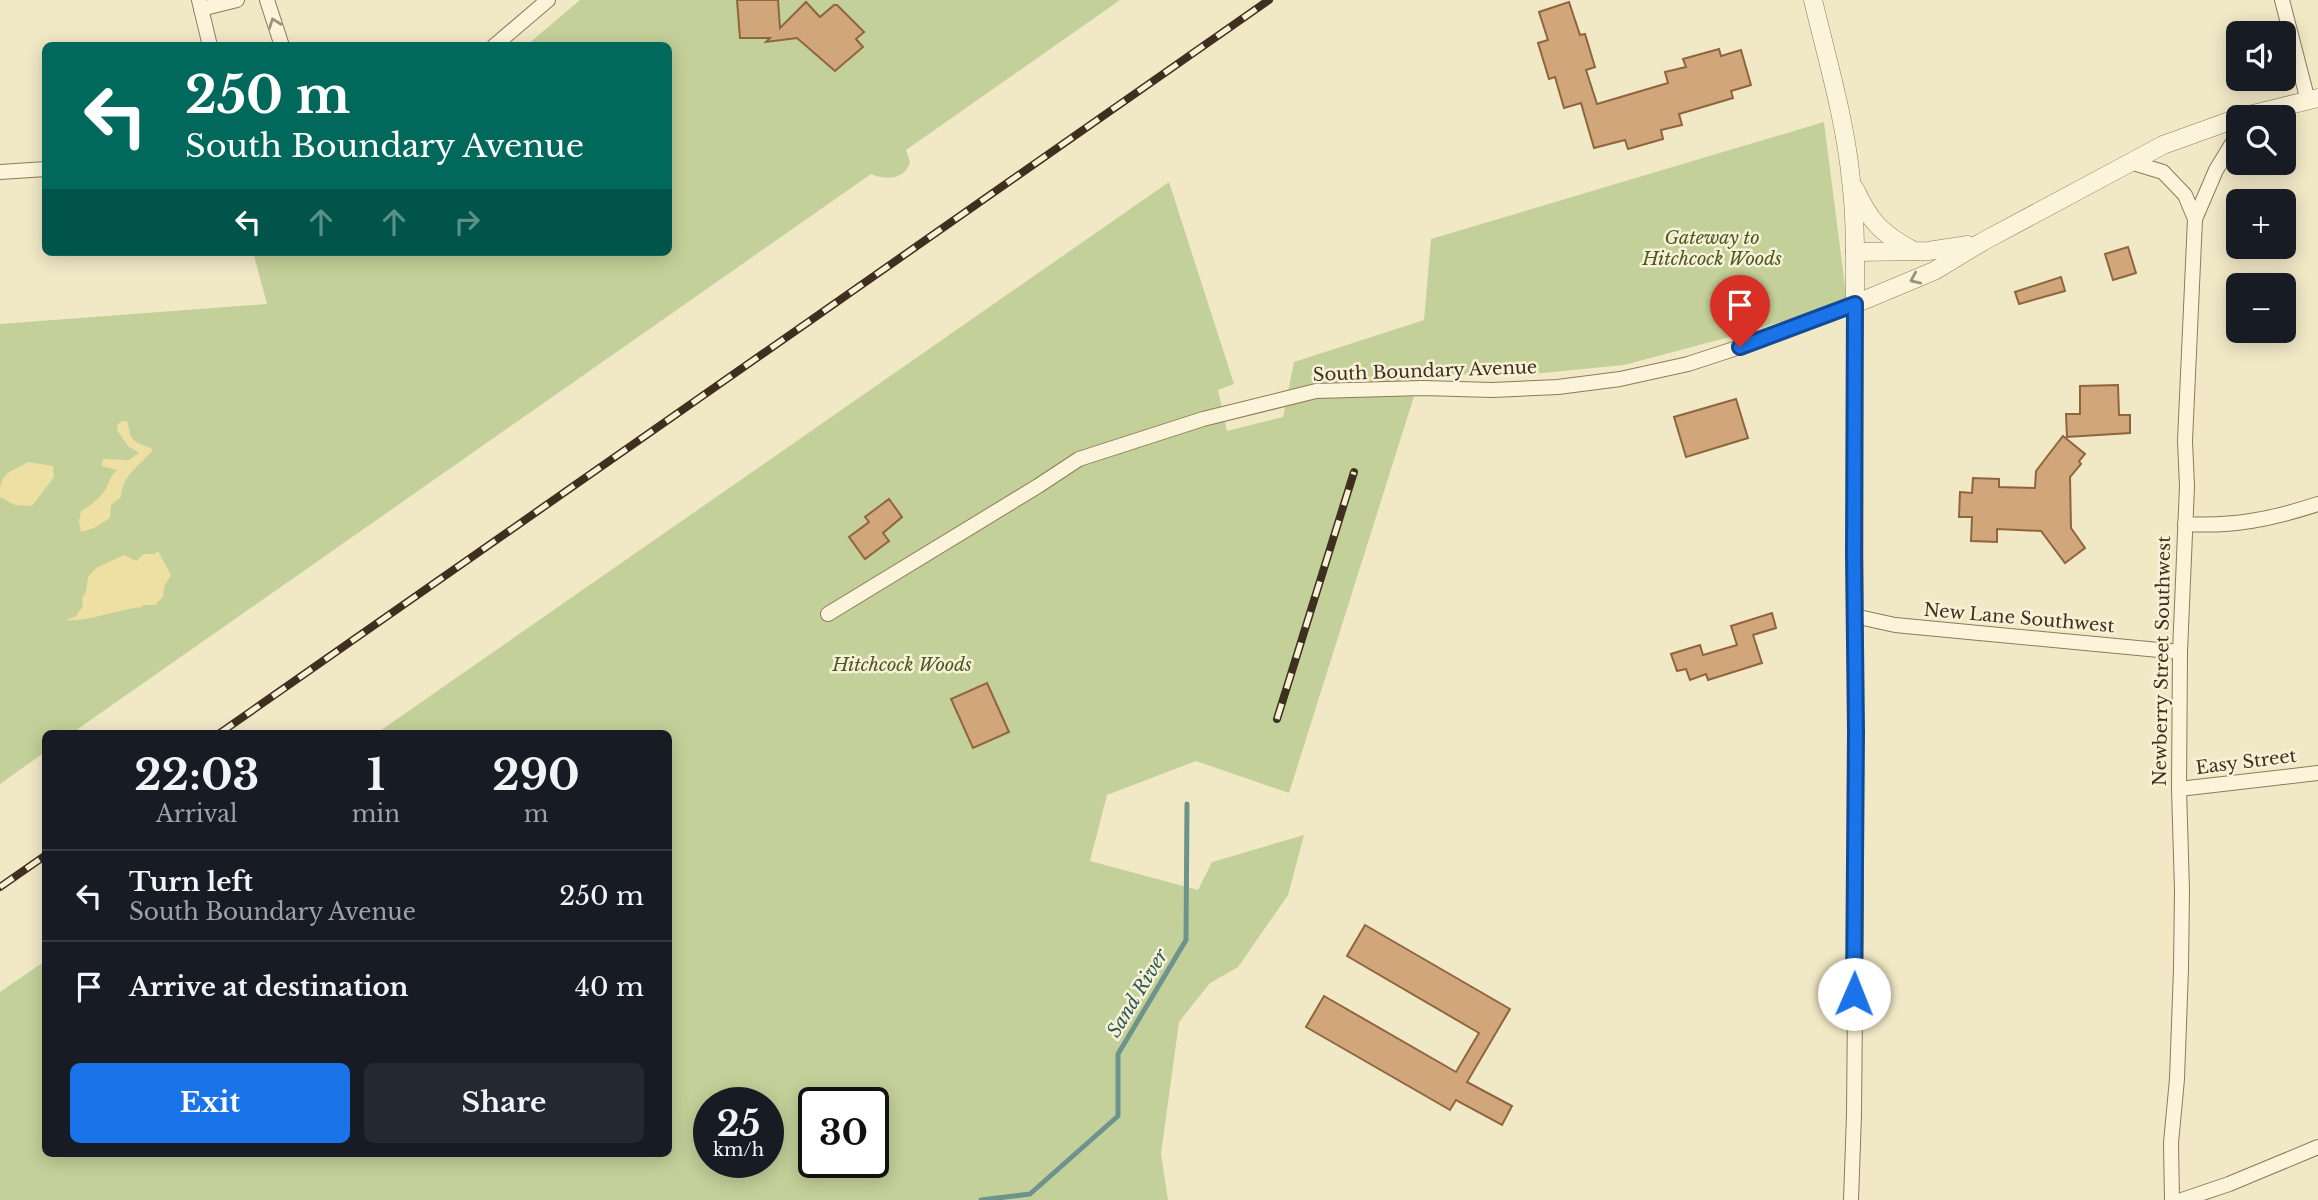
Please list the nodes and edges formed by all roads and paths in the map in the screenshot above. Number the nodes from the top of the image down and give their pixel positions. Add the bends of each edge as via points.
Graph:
1 (237, 0) edge
2 (267, 0) edge
3 (548, 0) edge
4 (1813, 0) edge
5 (2282, 0) edge
6 (200, 4) edge
7 (208, 42) edge
8 (281, 42) edge
9 (499, 42) edge
10 (2313, 99) edge
11 (2289, 105) edge
12 (2226, 123) edge
13 (2226, 154) edge
14 (2130, 163) junction
15 (42, 169) edge
16 (0, 173) edge
17 (1852, 181) junction
18 (2194, 219) junction
19 (1982, 242) junction
20 (1914, 251) junction
21 (1855, 252) junction
22 (1855, 304) junction
23 (2318, 504) edge
24 (2185, 524) junction
25 (828, 614) dead end
26 (1854, 616) junction
27 (2180, 652) junction
28 (2318, 773) edge
29 (2179, 789) junction
30 (2318, 1147) edge
31 (1850, 1200) edge
32 (2172, 1200) edge
33 (2182, 1200) edge

1 - 6 street
8 -> 2 street
3 - 9 street
4 - 17 street
5 - 10 street
6 - 7 street
10 - 11 street
12 - 14 street via 2163,145
13 - 18 street, Newberry Street Southwest
14 - 18 street via 2162,172 2185,195
14 - 19 street
15 - 16 street
17 - 20 street via 1880,229
17 - 21 street
18 - 24 street, Newberry Street Southwest
19 - 20 street
19 -> 22 street via 1934,271
20 - 21 street
21 - 22 street
22 - 25 street, South Boundary Avenue via 1688,364 1620,379 1492,390 1316,391 1203,419 1079,459
22 - 26 street
23 - 24 street via 2235,525
24 - 27 street, Newberry Street Southwest
26 - 27 street, New Lane Southwest via 1895,625
26 - 31 street via 1856,899
27 - 29 street, Newberry Street Southwest
28 - 29 street, Easy Street
29 - 32 street, Newberry Street Southwest via 2181,969
30 - 33 street

